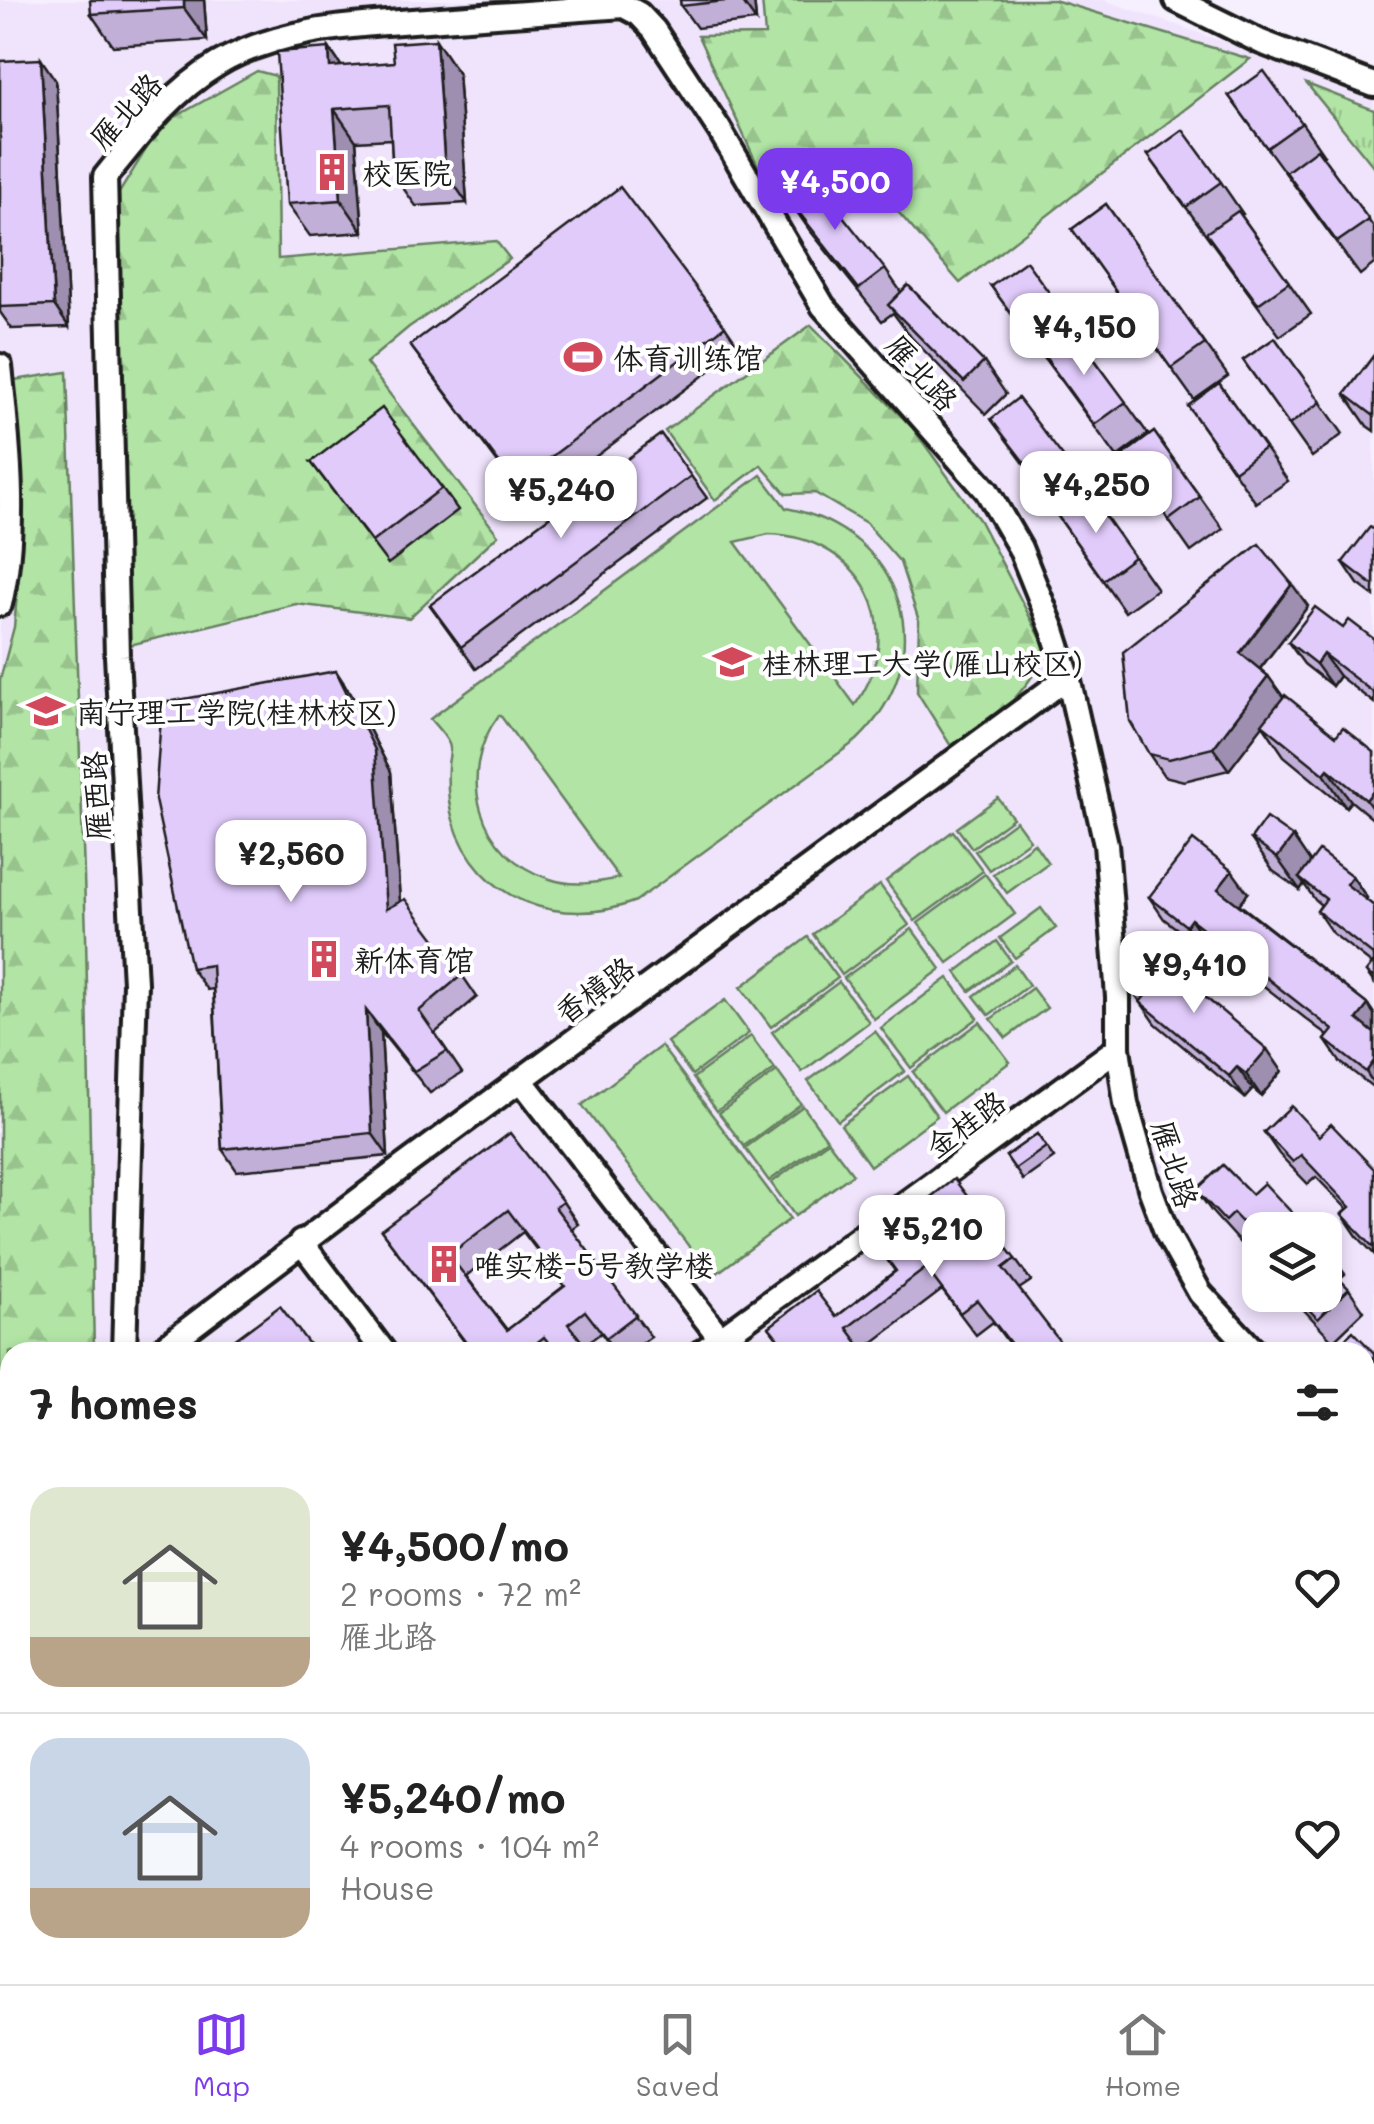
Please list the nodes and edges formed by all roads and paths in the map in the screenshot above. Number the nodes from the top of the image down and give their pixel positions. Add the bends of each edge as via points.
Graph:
1 (1176, 0) edge
2 (1374, 84) edge
3 (105, 177) joint
4 (0, 366) edge
5 (0, 604) edge
6 (1068, 678) junction
7 (1118, 1048) junction
8 (521, 1080) junction
9 (301, 1242) junction
10 (124, 1342) edge
11 (171, 1342) edge
12 (376, 1342) edge
13 (714, 1342) edge
14 (726, 1342) edge
15 (1238, 1342) edge

1 - 2 street via 1260,42
3 - 6 street, 雁北路 via 190,84 259,44 380,23 631,8 654,30 718,129 823,306 999,509 1032,576
3 - 10 street, 雁西路 via 117,656 135,983
4 - 5 street via 8,511
6 - 7 street, 雁北路 via 1106,844
6 - 8 street, 香樟路
7 - 14 street, 金桂路
7 - 15 street, 雁北路 via 1126,1104 1167,1234
8 - 9 street, 香樟路
8 - 13 street
9 - 11 street, 香樟路
9 - 12 street

